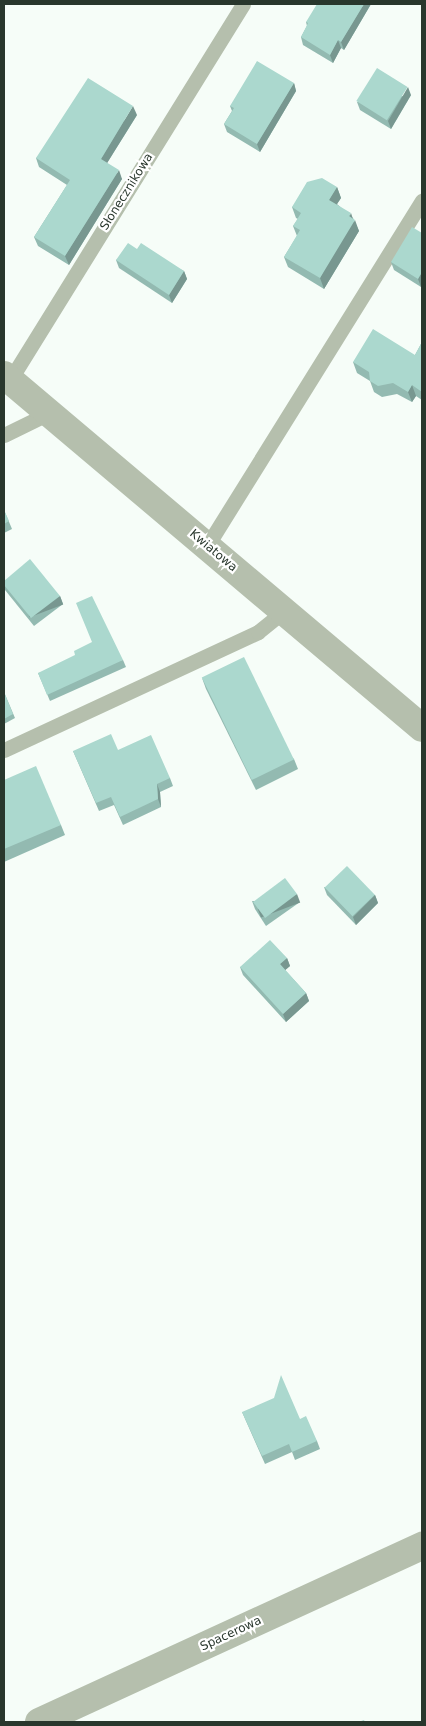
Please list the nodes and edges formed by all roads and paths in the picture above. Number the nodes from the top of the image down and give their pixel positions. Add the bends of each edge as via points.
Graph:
1 (243, 4) edge
2 (422, 200) edge
3 (7, 378) edge
4 (49, 413) junction
5 (4, 435) edge
6 (207, 546) junction
7 (284, 611) junction
8 (422, 728) edge
9 (4, 750) edge
10 (422, 1546) edge
11 (39, 1722) edge

1 - 3 lane, Słonecznikowa
2 - 6 lane
3 - 4 street, Kwiatowa
4 - 5 lane
4 - 6 street, Kwiatowa
6 - 7 street, Kwiatowa
7 - 8 street, Kwiatowa
7 - 9 lane via 258,632
10 - 11 street, Spacerowa

